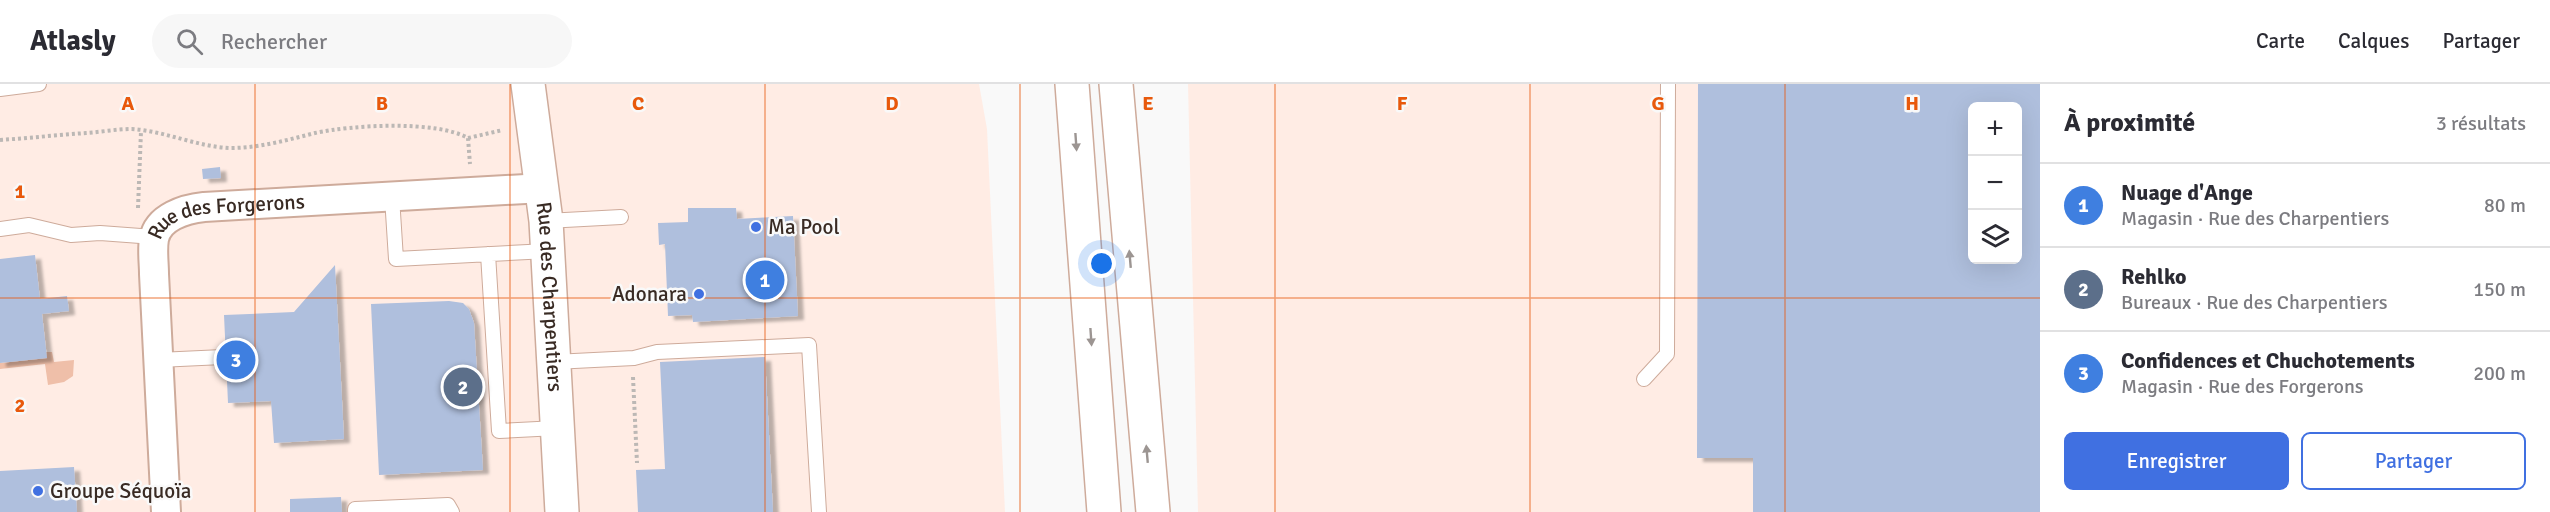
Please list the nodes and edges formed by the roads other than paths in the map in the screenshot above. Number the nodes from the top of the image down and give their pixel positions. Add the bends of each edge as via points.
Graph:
1 (39, 84) edge
2 (528, 84) edge
3 (1072, 84) edge
4 (1116, 84) edge
5 (1668, 84) edge
6 (0, 89) edge
7 (543, 188) junction
8 (392, 197) junction
9 (621, 217) dead end
10 (0, 229) edge
11 (547, 236) junction
12 (145, 237) junction
13 (488, 254) junction
14 (223, 357) dead end
15 (158, 360) junction
16 (554, 362) junction
17 (1644, 379) dead end
18 (557, 428) junction
19 (166, 512) edge
20 (355, 512) edge
21 (452, 512) edge
22 (562, 512) edge
23 (819, 512) edge
24 (1104, 512) edge
25 (1153, 512) edge

1 - 6 lane
2 - 7 main road, Rue des Charpentiers
3 -> 24 main road
25 -> 4 main road
5 - 17 lane via 1667,354
7 - 8 street, Rue des Forgerons
7 - 11 main road, Rue des Charpentiers
8 - 12 street, Rue des Forgerons via 184,209
8 - 13 lane via 396,259
9 - 11 lane
10 - 12 lane via 29,225 71,235
11 - 13 lane
11 - 16 main road, Rue des Charpentiers
12 - 15 street, Rue des Forgerons
13 - 18 lane via 499,431
14 - 15 lane
15 - 19 street, Rue des Forgerons
16 - 18 main road, Rue des Charpentiers
16 - 23 lane via 632,358 657,352 809,345
18 - 22 main road, Rue des Charpentiers
20 - 21 lane via 448,505

